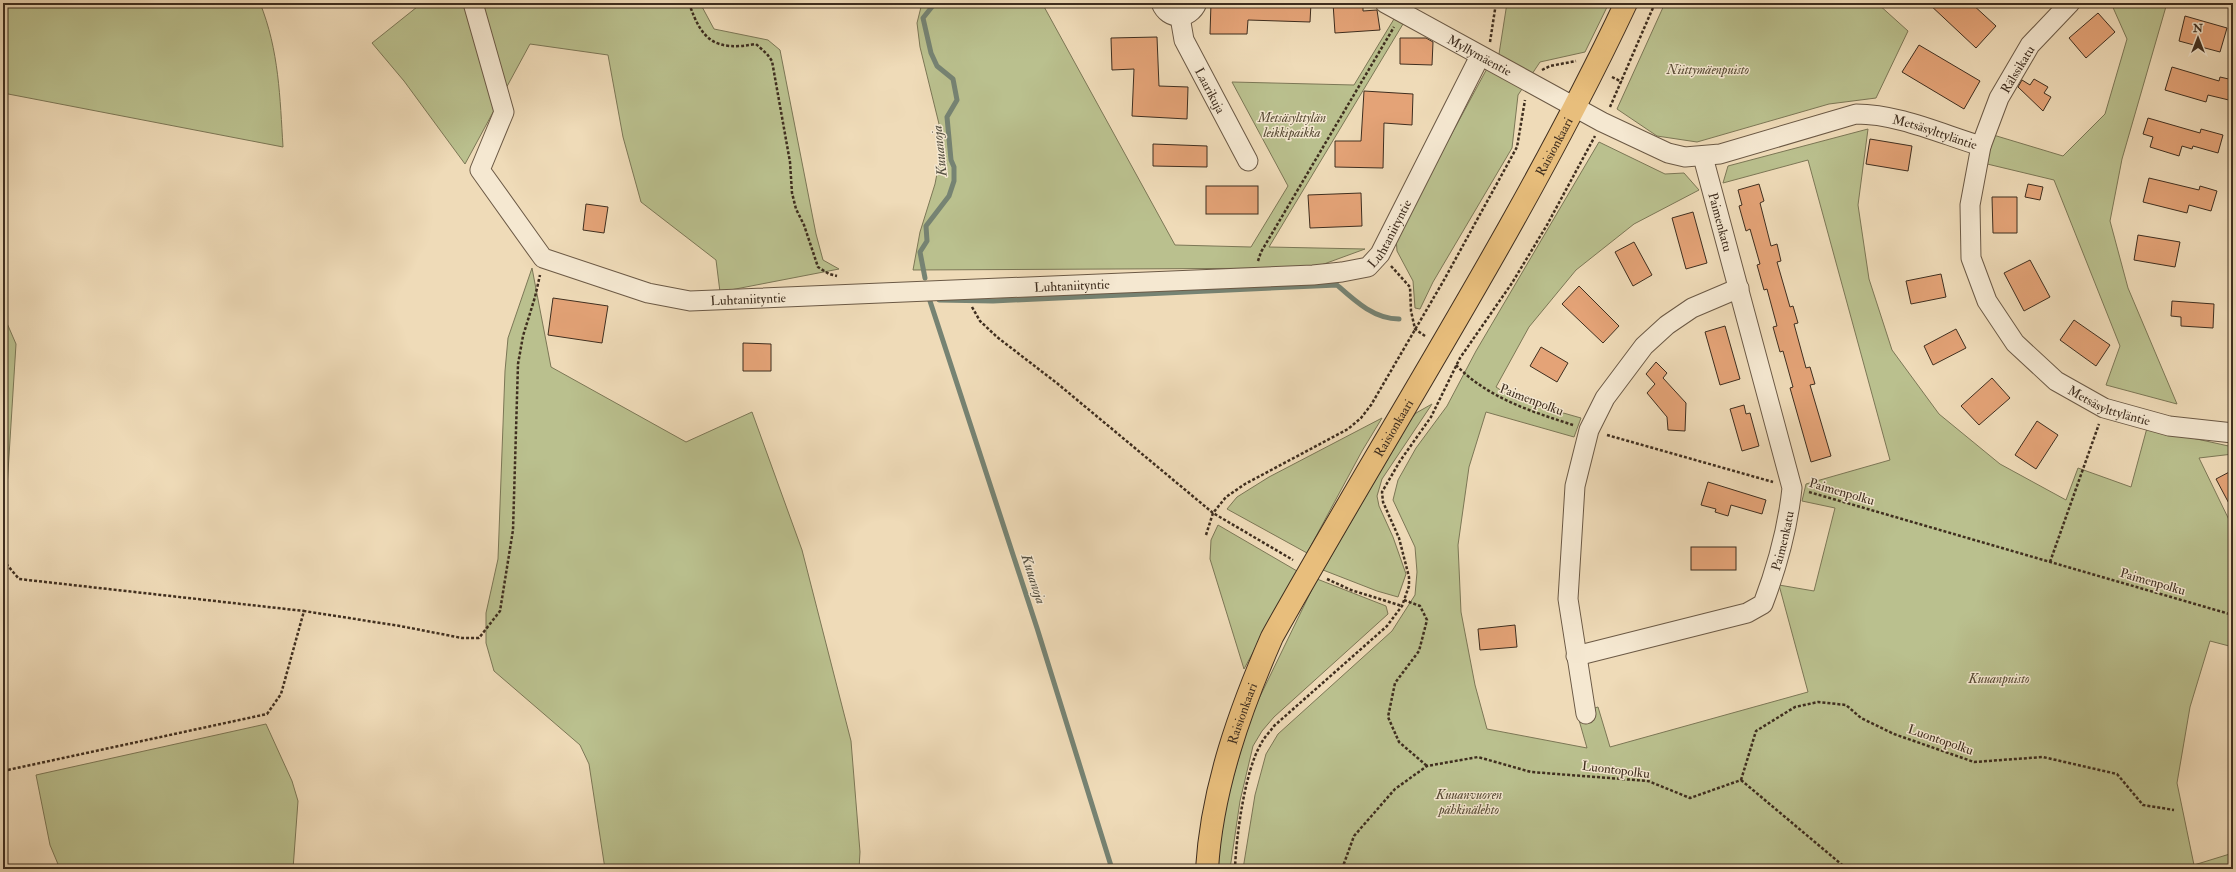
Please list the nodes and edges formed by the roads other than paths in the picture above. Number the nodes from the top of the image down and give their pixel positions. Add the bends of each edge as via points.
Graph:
1 (473, 3) edge
2 (1161, 3) edge
3 (1197, 3) edge
4 (1385, 3) edge
5 (1626, 3) edge
6 (2070, 3) edge
7 (1180, 17) junction
8 (1485, 52) junction
9 (1575, 106) junction
10 (1980, 146) junction
11 (1703, 157) junction
12 (1248, 161) dead end
13 (1739, 288) junction
14 (2233, 433) edge
15 (1576, 656) junction
16 (1586, 714) dead end
17 (1207, 869) edge

1 - 8 street, Luhtaniityntie via 504,112 480,170 543,258 648,293 690,301 1254,278 1342,272 1368,267 1380,254
2 - 7 street via 1169,14
3 - 7 street via 1192,12
4 - 8 street, Myllymäentie
5 - 9 main road, Raisionkaari
6 - 10 street, Rälssikatu via 2030,45 1999,98
7 - 12 street, Laarikuja via 1184,40
8 - 9 street, Myllymäentie via 1532,85
9 - 11 street, Metsäsylttyläntie via 1602,122 1668,153 1685,158
9 - 17 main road, Raisionkaari via 1441,346 1305,578 1267,650 1249,689 1233,738 1220,788
10 - 11 street, Metsäsylttyläntie via 1891,118 1856,114
10 - 14 street, Metsäsylttyläntie via 1970,204 1970,258 1987,301 2015,343 2056,381 2104,408 2169,426
11 - 13 street, Paimenkatu
13 - 15 street via 1692,308 1667,325 1644,346 1606,398 1589,430 1575,486 1570,542 1568,599
13 - 15 street, Paimenkatu via 1792,488 1788,514 1764,604 1747,613
15 - 16 street

